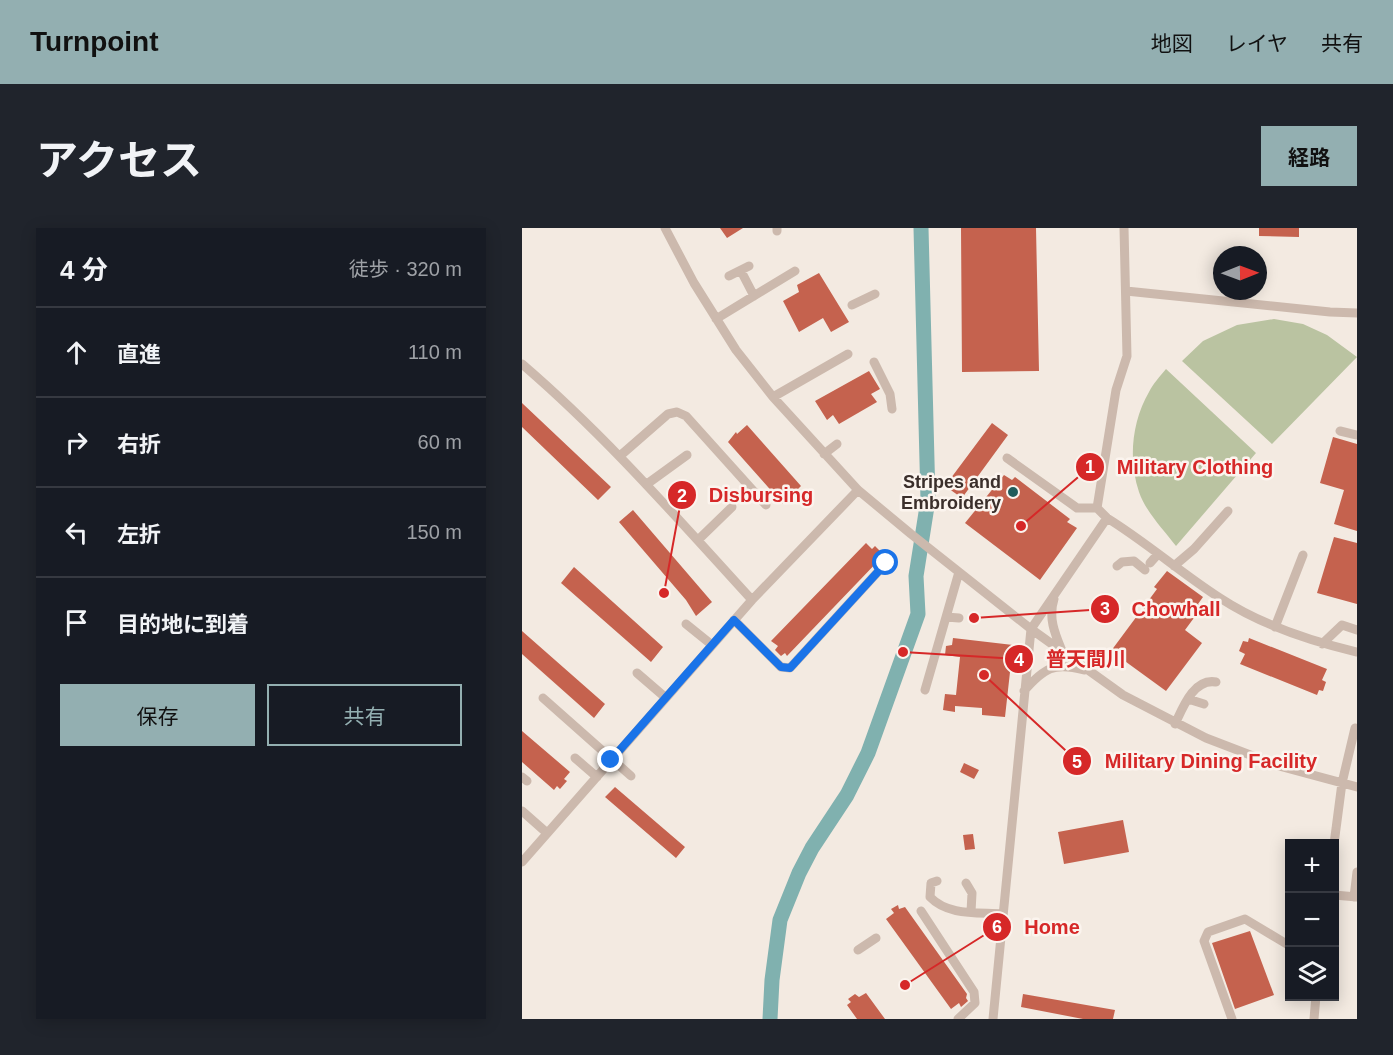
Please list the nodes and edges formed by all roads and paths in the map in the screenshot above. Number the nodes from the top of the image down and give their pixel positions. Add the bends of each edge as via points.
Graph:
1 (1124, 228) edge
2 (670, 230) edge
3 (795, 271) dead end
4 (729, 276) dead end
5 (1126, 291) junction
6 (875, 294) dead end
7 (754, 296) junction
8 (852, 305) dead end
9 (1357, 313) edge
10 (716, 319) junction
11 (848, 354) dead end
12 (874, 362) dead end
13 (522, 364) edge
14 (773, 397) junction
15 (892, 410) dead end
16 (1340, 431) dead end
17 (1357, 435) edge
18 (837, 444) dead end
19 (824, 454) junction
20 (621, 455) junction
21 (687, 455) dead end
22 (1007, 458) dead end
23 (647, 483) junction
24 (858, 490) junction
25 (766, 505) dead end
26 (732, 507) dead end
27 (1097, 508) junction
28 (1228, 511) dead end
29 (1107, 518) junction
30 (698, 540) junction
31 (1158, 554) junction
32 (1304, 555) dead end
33 (886, 563) dead end
34 (1117, 566) dead end
35 (1174, 566) junction
36 (959, 572) junction
37 (1057, 591) junction
38 (752, 600) junction
39 (946, 617) junction
40 (959, 618) dead end
41 (734, 620) junction
42 (686, 624) dead end
43 (1275, 627) junction
44 (1030, 629) junction
45 (1357, 630) edge
46 (1322, 644) junction
47 (712, 645) junction
48 (1062, 651) junction
49 (1357, 652) edge
50 (1092, 672) junction
51 (637, 673) dead end
52 (1216, 682) dead end
53 (925, 690) dead end
54 (1024, 691) junction
55 (543, 698) dead end
56 (666, 698) junction
57 (1188, 699) junction
58 (1204, 704) dead end
59 (1175, 724) junction
60 (1355, 729) dead end
61 (575, 758) dead end
62 (611, 760) junction
63 (631, 776) dead end
64 (597, 777) junction
65 (1342, 783) junction
66 (1357, 787) edge
67 (522, 811) edge
68 (547, 833) junction
69 (1335, 839) edge
70 (522, 862) edge
71 (1357, 872) edge
72 (937, 881) dead end
73 (966, 883) dead end
74 (1339, 895) edge
75 (1356, 897) edge
76 (921, 911) dead end
77 (971, 912) junction
78 (1003, 914) junction
79 (876, 938) dead end
80 (1285, 943) edge
81 (858, 950) dead end
82 (1316, 1001) edge
83 (958, 1019) edge
84 (993, 1019) edge
85 (1232, 1019) edge
86 (1314, 1019) edge

1 - 5 lane
2 - 10 lane via 694,283
3 - 7 lane
4 - 7 lane via 745,269
5 - 9 lane
5 - 27 lane via 1127,356 1116,390
6 - 8 lane
7 - 10 lane
10 - 14 lane
11 - 14 lane
12 - 15 lane via 890,393
13 - 20 lane
14 - 19 lane
16 - 17 lane
18 - 19 lane
19 - 24 lane
20 - 23 lane
20 - 25 lane via 668,414 682,413
21 - 23 lane
22 - 27 lane via 1077,508
23 - 30 lane
24 - 36 lane
24 - 38 lane
26 - 30 lane
27 - 29 lane
28 - 35 lane
29 - 31 lane
29 - 37 lane
30 - 38 lane
31 - 34 lane via 1148,566 1134,561
31 - 35 lane
32 - 43 lane
33 - 41 lane via 790,668 781,667
35 - 43 lane via 1222,599
36 - 39 lane
36 - 44 lane
37 - 44 lane
37 - 48 lane via 1051,615
38 - 41 lane
39 - 40 lane
39 - 53 lane
41 - 47 lane
42 - 47 lane
43 - 46 lane
44 - 48 lane
44 - 54 lane
45 - 46 lane via 1341,625
46 - 49 lane
47 - 56 lane
48 - 50 lane
50 - 54 lane via 1055,666 1037,676
50 - 59 lane
51 - 56 lane
52 - 57 lane via 1201,684
54 - 78 lane
55 - 62 lane
56 - 62 lane
57 - 58 lane
57 - 59 lane
59 - 65 lane via 1280,766
60 - 65 lane
61 - 64 lane
62 - 63 lane
62 - 64 lane
64 - 68 lane
65 - 66 lane
65 - 69 lane
67 - 68 lane
68 - 70 lane
71 - 75 lane
72 - 77 lane via 931,883 930,897 951,910
73 - 77 lane via 972,893
74 - 75 lane
76 - 83 lane via 974,992 975,1004
77 - 78 lane
78 - 84 lane
79 - 81 lane
80 - 85 lane via 1245,919 1208,932 1204,941
82 - 86 lane

